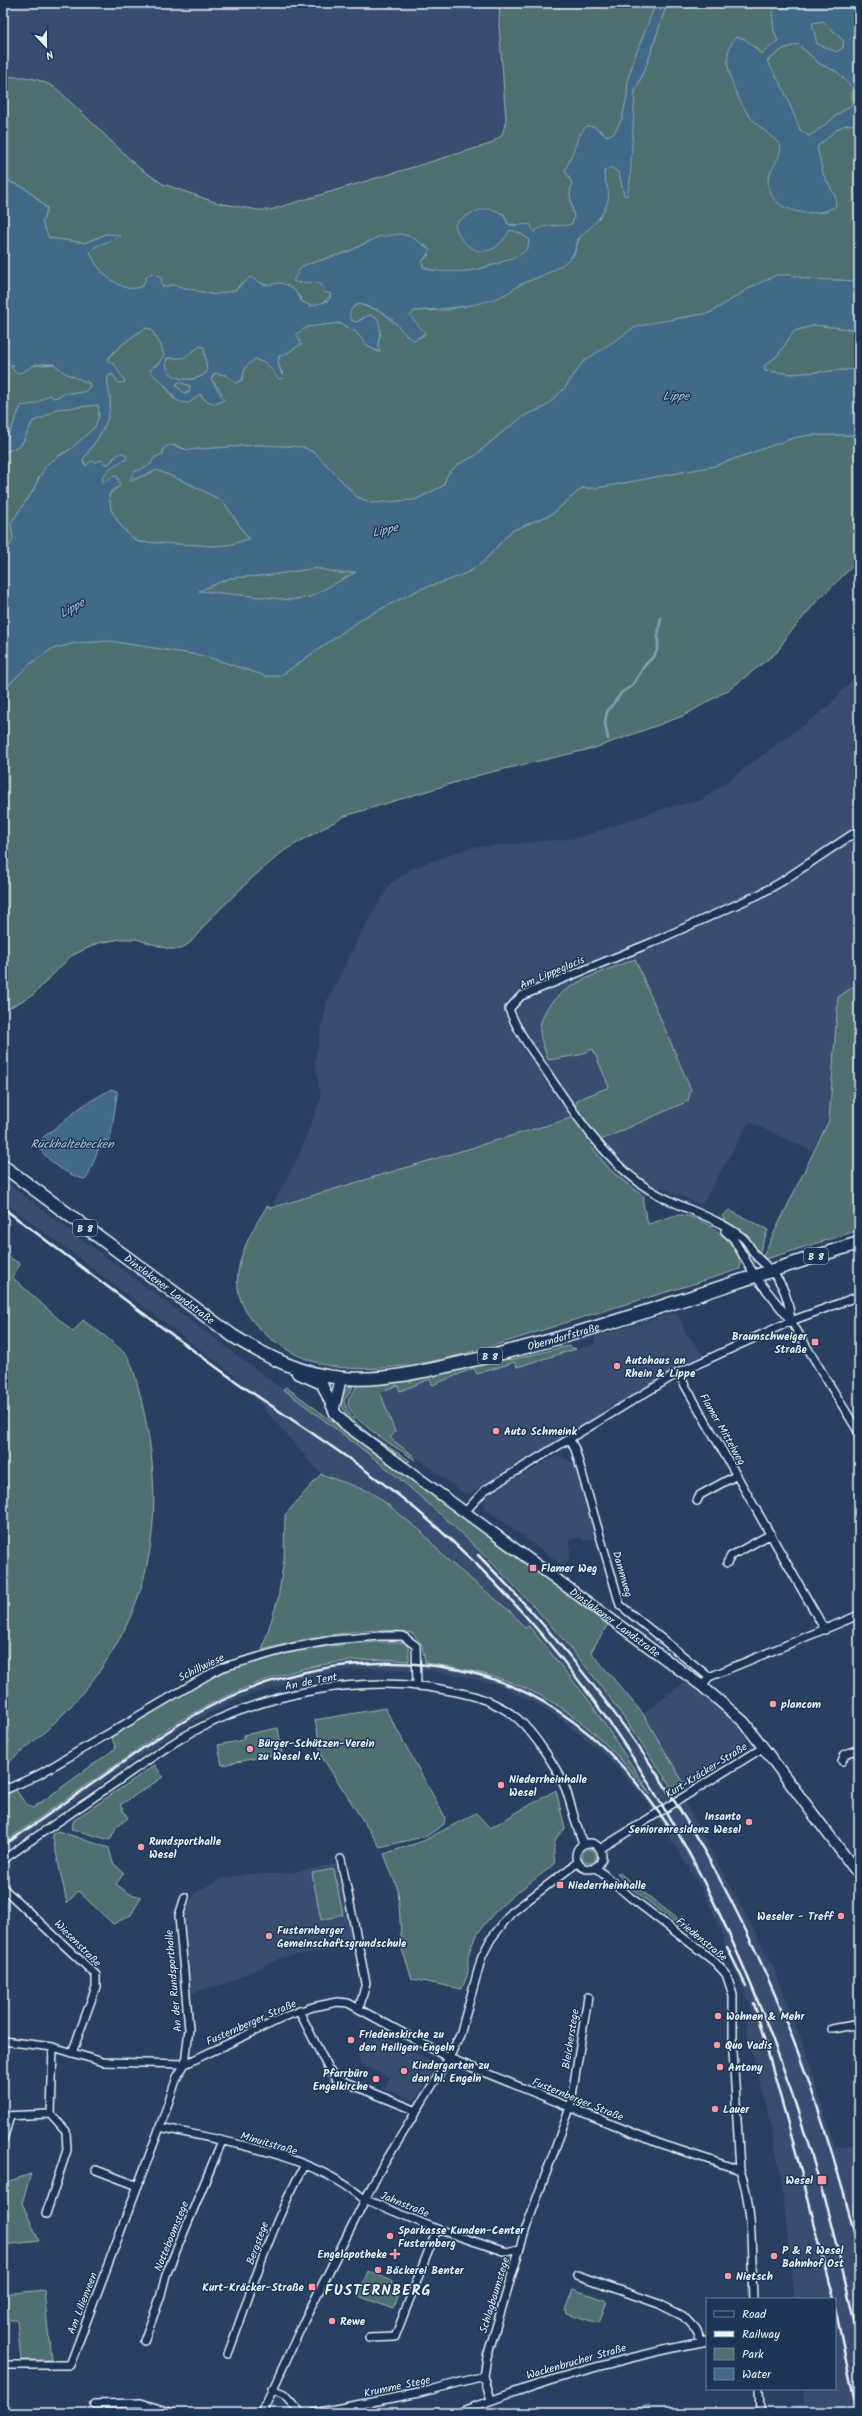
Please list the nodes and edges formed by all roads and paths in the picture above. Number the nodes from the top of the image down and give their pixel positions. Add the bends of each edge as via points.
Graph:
1 (859, 830) edge
2 (3, 1166) edge
3 (719, 1225) junction
4 (859, 1243) edge
5 (772, 1270) junction
6 (753, 1271) junction
7 (859, 1296) edge
8 (791, 1320) junction
9 (261, 1354) junction
10 (678, 1373) junction
11 (341, 1378) junction
12 (334, 1408) junction
13 (859, 1433) edge
14 (570, 1440) junction
15 (737, 1475) junction
16 (697, 1501) dead end
17 (465, 1512) junction
18 (771, 1534) junction
19 (727, 1563) dead end
20 (859, 1615) edge
21 (825, 1630) junction
22 (709, 1677) junction
23 (417, 1686) junction
24 (702, 1686) junction
25 (764, 1747) junction
26 (859, 1750) edge
27 (842, 1761) dead end
28 (3, 1784) edge
29 (583, 1844) junction
30 (600, 1849) junction
31 (341, 1858) dead end
32 (3, 1860) edge
33 (578, 1862) junction
34 (596, 1867) junction
35 (859, 1874) edge
36 (3, 1888) edge
37 (186, 1897) dead end
38 (588, 1997) dead end
39 (359, 2009) junction
40 (299, 2011) junction
41 (859, 2024) edge
42 (832, 2028) dead end
43 (3, 2041) edge
44 (53, 2047) junction
45 (72, 2053) junction
46 (449, 2058) junction
47 (185, 2064) junction
48 (570, 2108) junction
49 (417, 2111) junction
50 (51, 2114) junction
51 (6, 2116) edge
52 (160, 2127) junction
53 (3, 2140) edge
54 (222, 2141) junction
55 (306, 2165) junction
56 (96, 2170) dead end
57 (740, 2170) junction
58 (138, 2186) junction
59 (364, 2200) junction
60 (46, 2214) dead end
61 (437, 2229) junction
62 (518, 2249) junction
63 (577, 2274) dead end
64 (753, 2298) edge
65 (370, 2338) dead end
66 (144, 2340) dead end
67 (705, 2341) edge
68 (228, 2354) dead end
69 (3, 2365) edge
70 (484, 2376) junction
71 (272, 2389) junction
72 (758, 2390) edge
73 (491, 2400) junction
74 (94, 2404) dead end
75 (172, 2413) edge
76 (262, 2413) edge
77 (301, 2413) edge
78 (314, 2413) edge
79 (458, 2413) edge
80 (760, 2413) edge

1 - 3 street, Am Lippeglacis via 760,894 521,996 509,1009 514,1024 588,1132 618,1166 642,1185
2 - 9 main road, Dinslakener Landstraße / B 8
3 - 5 street, Am Lippeglacis via 743,1238 758,1258
3 - 6 street, Am Lippeglacis via 733,1238
4 - 5 main road, Oberndorfstraße / B 8
5 - 6 main road, Oberndorfstraße / B 8
5 - 8 street, Am Lippeglacis via 789,1299
6 - 8 street, Am Lippeglacis
6 - 11 main road, Oberndorfstraße / B 8 via 629,1317 493,1355 385,1377
7 - 8 street
8 - 10 street
8 - 13 street, Am Lippeglacis
9 - 11 main road, Oberndorfstraße / B 8 via 284,1365
9 - 12 main road, Dinslakener Landstraße via 322,1384
10 - 14 street
10 - 15 street, Flamer Mittelweg
11 - 12 main road
12 - 17 main road, Dinslakener Landstraße via 338,1418 346,1425
14 - 17 street via 485,1490
14 - 22 street, Dammweg via 575,1449 620,1604
15 - 16 street, Flamer Mittelweg via 700,1495
15 - 18 street, Flamer Mittelweg
17 - 24 main road, Dinslakener Landstraße
18 - 19 street via 731,1556
18 - 21 street, Flamer Mittelweg
20 - 21 street
21 - 22 street
22 - 24 street
23 - 28 street, Schillwiese via 416,1646 403,1636 333,1640 290,1648 220,1668 38,1775 7,1789
23 - 29 street, An de Tent via 457,1691 483,1699 519,1720 563,1783
23 - 32 street, An de Tent via 353,1685 308,1691 272,1701 202,1727
24 - 25 main road, Dinslakener Landstraße via 744,1722
25 - 30 street, Kurt-Kräcker-Straße
25 - 35 main road, Dinslakener Landstraße
26 - 27 street via 844,1754
29 - 30 street via 591,1843
29 - 33 street via 576,1854
30 - 34 street via 602,1857
31 - 39 street via 366,1983
33 - 34 street via 588,1868
33 - 46 street via 511,1913 491,1939 482,1956 460,2035
34 - 57 street, Friedenstraße via 630,1897 715,1962 726,1974 733,1995 733,2052
36 - 45 street, Wiesenstraße via 96,1975 96,1987
37 - 47 street, An der Rundsporthalle via 179,1916 189,2029
38 - 48 street, Bleicherstege
39 - 40 street, Fusternberger Straße via 337,2002
39 - 46 street, Fusternberger Straße
40 - 47 street, Fusternberger Straße
40 - 49 street via 335,2078
41 - 42 street
43 - 44 street, Fusternberger Straße
44 - 45 street, Fusternberger Straße
44 - 50 street
45 - 47 street, Fusternberger Straße via 103,2062
46 - 48 street, Fusternberger Straße
46 - 49 street
47 - 52 street, Am Lilienveen via 177,2077
48 - 57 street, Fusternberger Straße via 658,2144
48 - 62 street, Schlagbaumstege
49 - 59 street
50 - 51 street
50 - 60 street via 66,2131 67,2150
51 - 53 street
52 - 54 street, Minuitstraße
52 - 58 street, Am Lilienveen
54 - 55 street, Minuitstraße
54 - 66 street, Notteboomstege via 166,2275
55 - 59 street, Minuitstraße via 355,2191
55 - 68 street, Bergstege via 276,2222
56 - 58 street
57 - 64 street, Friedenstraße via 745,2184
58 - 69 street, Am Lilienveen via 70,2365
59 - 61 street, Jahnstraße
59 - 71 street
61 - 62 street, Jahnstraße via 506,2252
61 - 65 street, Jahnstraße via 395,2337
62 - 70 street, Schlagbaumstege via 517,2263 492,2335
63 - 67 street, Wackenbrucher Straße via 659,2304 683,2316
67 - 73 street, Wackenbrucher Straße via 583,2369
70 - 73 street, Schlagbaumstege
70 - 78 street, Krumme Stege via 419,2393
71 - 76 street
71 - 77 street via 284,2394
72 - 80 street
73 - 79 street, Wackenbrucher Straße
74 - 75 street via 141,2403

